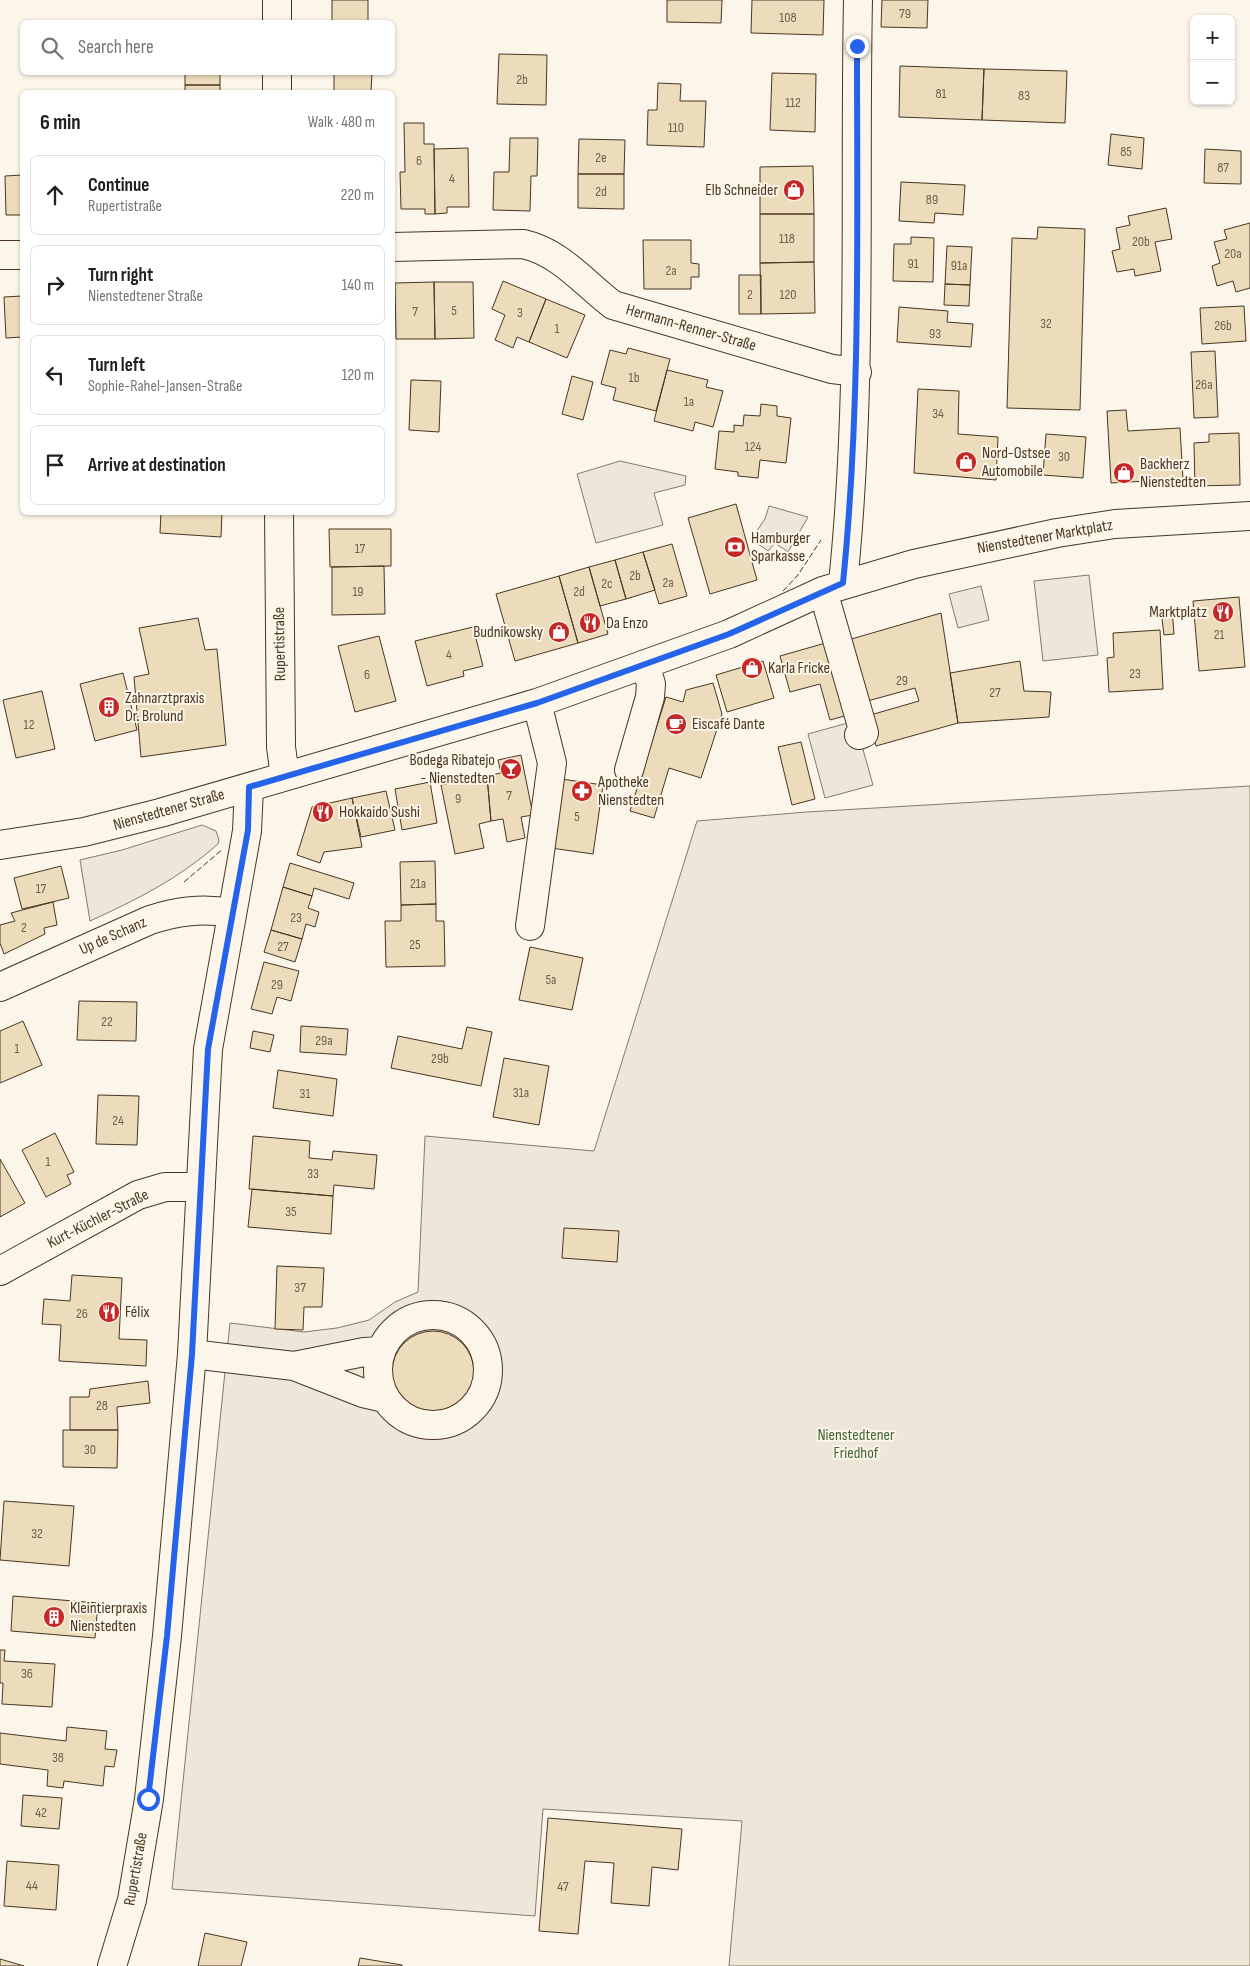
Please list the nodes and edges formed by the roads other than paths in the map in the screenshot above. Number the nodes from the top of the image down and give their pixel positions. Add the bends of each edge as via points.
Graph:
1 (277, 0) edge
2 (858, 0) edge
3 (277, 20) edge
4 (277, 75) edge
5 (277, 90) edge
6 (395, 247) edge
7 (0, 255) edge
8 (20, 255) edge
9 (857, 372) junction
10 (279, 515) edge
11 (1250, 516) edge
12 (833, 587) junction
13 (645, 664) junction
14 (537, 703) junction
15 (859, 735) dead end
16 (629, 770) dead end
17 (285, 776) junction
18 (249, 787) junction
19 (0, 845) edge
20 (231, 913) junction
21 (530, 926) dead end
22 (0, 987) edge
23 (201, 1187) junction
24 (0, 1271) edge
25 (381, 1351) junction
26 (192, 1354) junction
27 (294, 1366) junction
28 (385, 1398) junction
29 (112, 1966) edge

1 - 3 street
2 - 9 street
4 - 5 street
6 - 9 street, Hermann-Renner-Straße via 523,244 538,248 559,260 613,304 832,369
7 - 8 street
9 - 12 street via 849,524
10 - 17 street, Rupertistraße via 281,747
11 - 12 street, Nienstedtener Marktplatz via 1115,524 1067,532 956,554
12 - 13 street, Nienstedtener Straße via 729,634
12 - 15 street via 864,733
13 - 14 street, Nienstedtener Straße
13 - 16 street via 650,697
14 - 17 street, Nienstedtener Straße
14 - 21 street via 552,762
17 - 18 street, Nienstedtener Straße
18 - 19 street, Nienstedtener Straße via 103,828
18 - 20 street, Rupertistraße via 248,830
20 - 22 street, Up de Schanz via 207,909 167,914
20 - 23 street, Rupertistraße via 208,1049
23 - 24 street, Kurt-Küchler-Straße via 165,1187 138,1195
23 - 26 street, Rupertistraße
25 - 27 street
25 - 28 street via 378,1368
25 - 28 street via 388,1338 412,1319 426,1315 442,1316 469,1328 486,1356 488,1374 484,1391 474,1406 461,1417 444,1424 412,1421 401,1416
26 - 27 street
26 - 29 street, Rupertistraße via 167,1636 148,1799 132,1900
27 - 28 street via 363,1393

